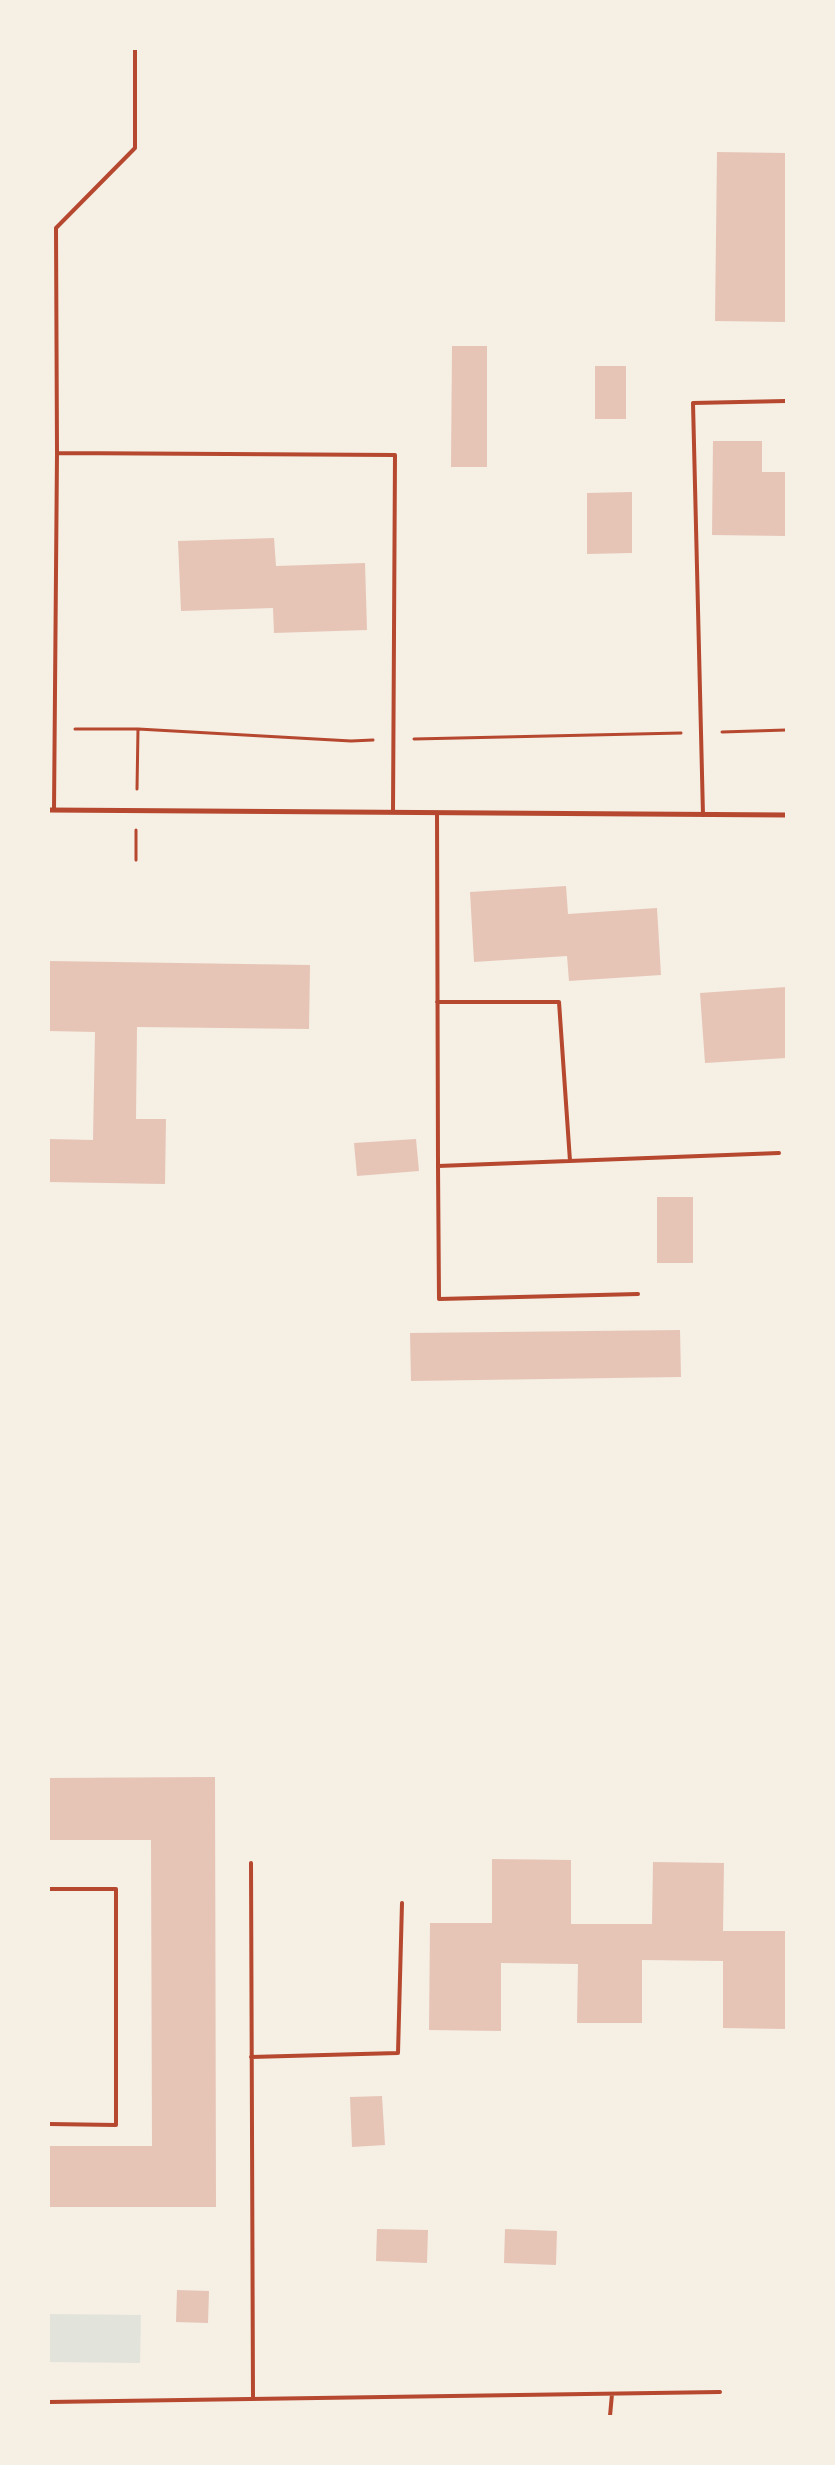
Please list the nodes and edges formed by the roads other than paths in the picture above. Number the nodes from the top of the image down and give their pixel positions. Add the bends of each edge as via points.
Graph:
1 (135, 49) edge
2 (49, 228) edge
3 (56, 228) junction
4 (786, 401) edge
5 (57, 453) junction
6 (52, 810) edge
7 (393, 812) junction
8 (437, 812) junction
9 (786, 814) edge
10 (703, 815) junction
11 (437, 1002) junction
12 (779, 1153) dead end
13 (570, 1161) junction
14 (438, 1166) junction
15 (638, 1294) dead end
16 (251, 1863) dead end
17 (49, 1889) edge
18 (402, 1903) dead end
19 (251, 2057) junction
20 (49, 2124) edge
21 (720, 2392) dead end
22 (612, 2394) junction
23 (253, 2399) junction
24 (49, 2402) edge
25 (610, 2416) edge

1 - 3 lane via 135,148
2 - 3 lane
3 - 5 lane
4 - 10 lane via 693,403
5 - 6 lane
5 - 7 lane via 395,455
6 - 7 street
7 - 8 street
8 - 10 street
8 - 11 lane
9 - 10 street
11 - 13 lane via 559,1002
11 - 14 lane
12 - 13 lane
13 - 14 lane
14 - 15 lane via 439,1299
16 - 19 lane
17 - 20 lane via 116,1889 116,2125
18 - 19 lane via 398,2053
19 - 23 lane
21 - 22 lane
22 - 23 lane
22 - 25 lane
23 - 24 lane

